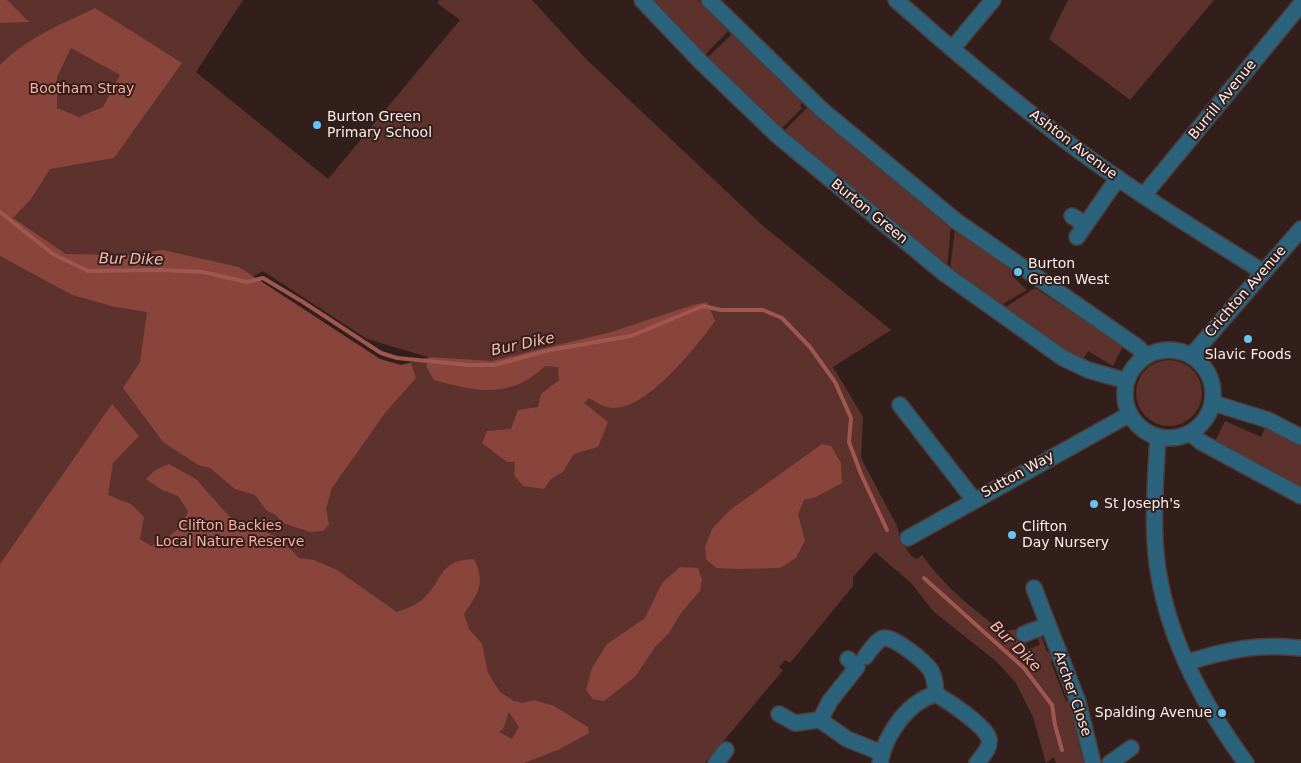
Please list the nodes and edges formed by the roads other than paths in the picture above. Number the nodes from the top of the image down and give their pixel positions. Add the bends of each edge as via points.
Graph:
1 (642, 0) edge
2 (709, 0) edge
3 (896, 0) edge
4 (993, 0) edge
5 (1301, 4) edge
6 (952, 49) junction
7 (1118, 178) junction
8 (1144, 195) junction
9 (1072, 216) dead end
10 (1301, 229) edge
11 (1263, 272) junction
12 (1192, 355) junction
13 (1146, 356) junction
14 (1127, 381) junction
15 (1213, 403) junction
16 (900, 405) dead end
17 (1130, 414) junction
18 (1190, 433) junction
19 (1158, 437) junction
20 (1301, 437) edge
21 (1301, 496) edge
22 (974, 500) junction
23 (908, 538) dead end
24 (1034, 588) dead end
25 (1048, 625) junction
26 (1024, 634) dead end
27 (1301, 648) edge
28 (865, 657) dead end
29 (848, 659) dead end
30 (1186, 663) junction
31 (936, 694) junction
32 (779, 714) dead end
33 (820, 720) junction
34 (1132, 748) dead end
35 (726, 750) dead end
36 (881, 758) edge
37 (716, 763) edge
38 (977, 763) edge
39 (1093, 763) edge
40 (1110, 763) edge
41 (1246, 763) edge

1 - 14 street, Burton Green via 778,136 938,268 1063,358 1088,370
2 - 13 street via 822,110 956,221
3 - 6 street, Ashton Avenue
4 - 6 street
5 - 8 street, Burrill Avenue
6 - 7 street, Ashton Avenue via 1056,133
7 - 8 street, Ashton Avenue
7 - 9 street via 1081,231
8 - 11 street, Ashton Avenue
10 - 11 street, Crichton Avenue
11 - 12 street, Crichton Avenue
12 - 13 street via 1165,349
12 - 15 street via 1207,369 1213,384
13 - 14 street via 1134,367
14 - 17 street via 1125,399
15 - 18 street via 1202,424
15 - 20 street via 1268,420
16 - 22 street
17 - 19 street via 1145,431
17 - 22 street, Sutton Way
18 - 19 street
18 - 21 street
19 - 30 street via 1154,513 1157,565 1168,616
22 - 23 street, Sutton Way
24 - 25 street, Archer Close
25 - 26 street
25 - 39 street, Archer Close via 1078,702
27 - 30 street via 1279,645 1231,649
28 - 31 street via 879,640 893,639 930,668
29 - 33 street via 857,666
30 - 41 street via 1217,723
31 - 36 street via 917,703 899,722 888,737
31 - 38 street via 984,730 989,740 988,749
32 - 33 street via 795,723
33 - 36 street
34 - 40 street
35 - 37 street

